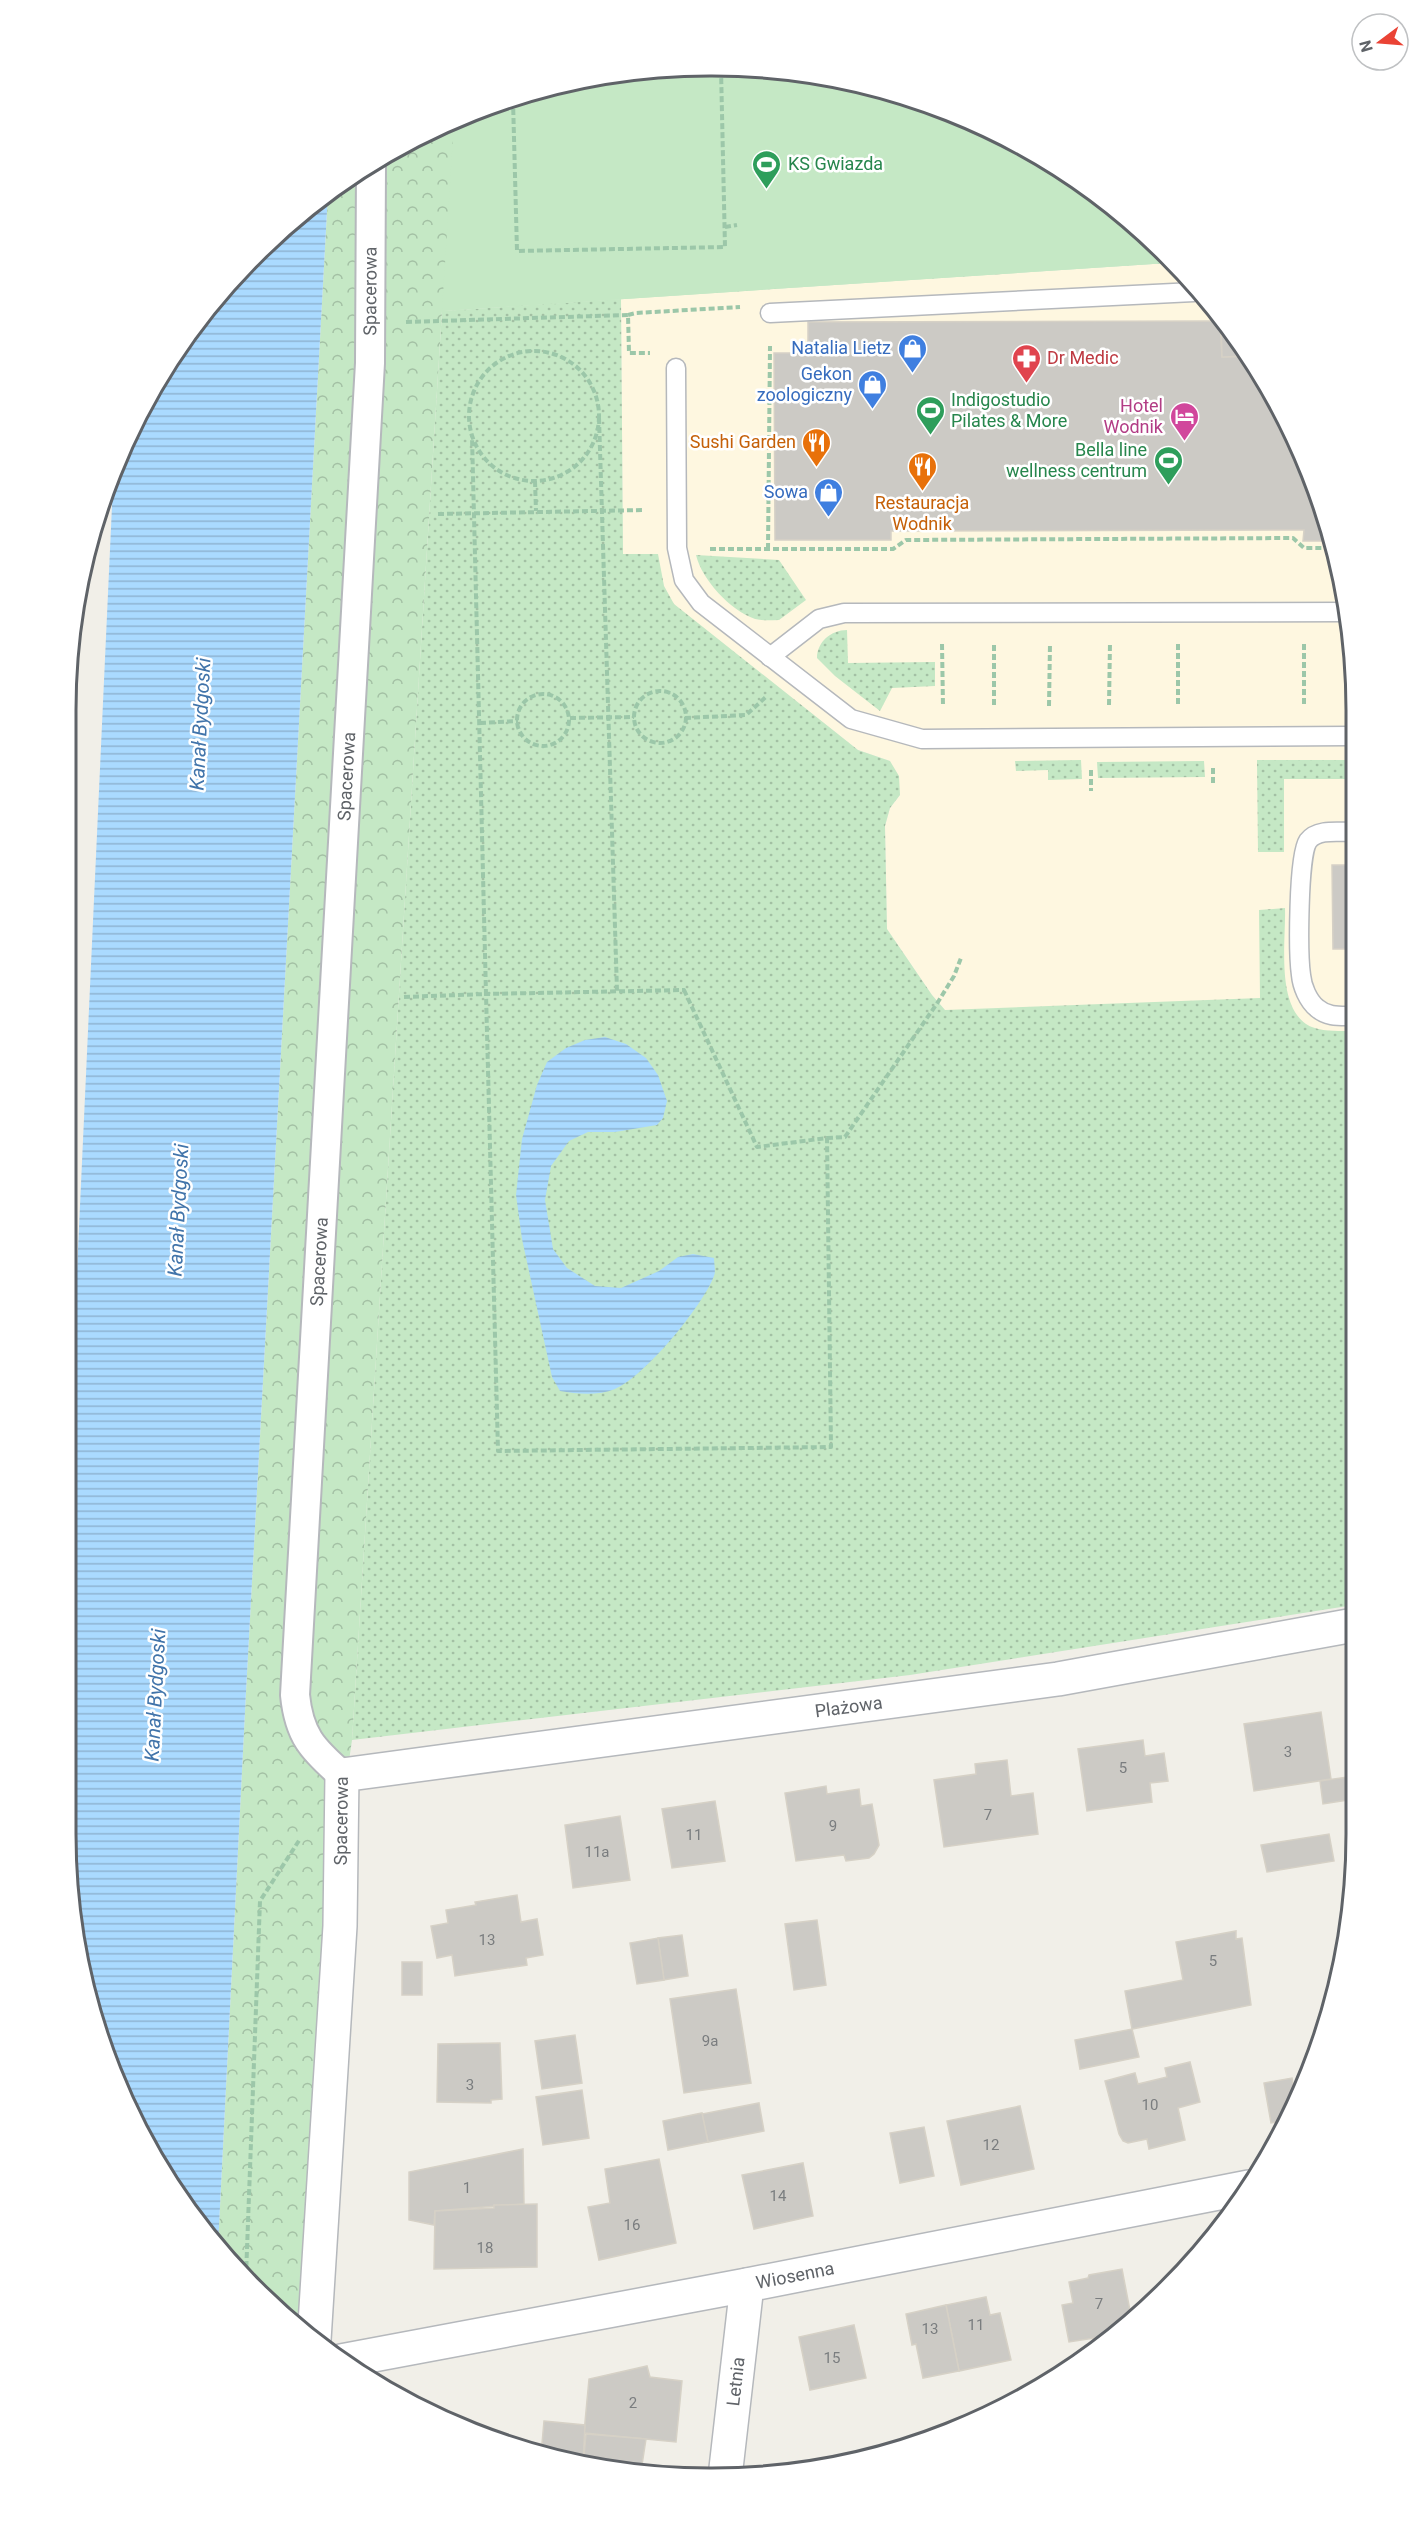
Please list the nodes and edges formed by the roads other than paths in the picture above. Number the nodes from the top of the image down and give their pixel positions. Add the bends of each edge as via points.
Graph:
1 (371, 175) edge
2 (1187, 292) edge
3 (770, 313) road end
4 (676, 368) road end
5 (1337, 612) edge
6 (770, 657) junction
7 (1346, 736) edge
8 (1346, 832) edge
9 (1346, 1016) edge
10 (1346, 1626) edge
11 (342, 1775) junction
12 (1236, 2189) edge
13 (747, 2285) junction
14 (315, 2328) edge
15 (355, 2358) edge
16 (726, 2467) edge

1 - 11 street, Spacerowa via 369,375 295,1695 297,1718 305,1737
2 - 3 lane
4 - 6 lane via 677,548 684,580 701,603
5 - 6 lane via 832,614 806,628
6 - 7 lane via 851,718 922,739
8 - 9 lane via 1319,833 1308,840 1302,854 1300,889 1301,975 1306,992 1316,1008 1332,1016
10 - 11 street, Plażowa via 1058,1679
11 - 14 street, Spacerowa via 340,1926
12 - 13 street, Wiosenna
13 - 15 street, Wiosenna
13 - 16 street, Letnia

